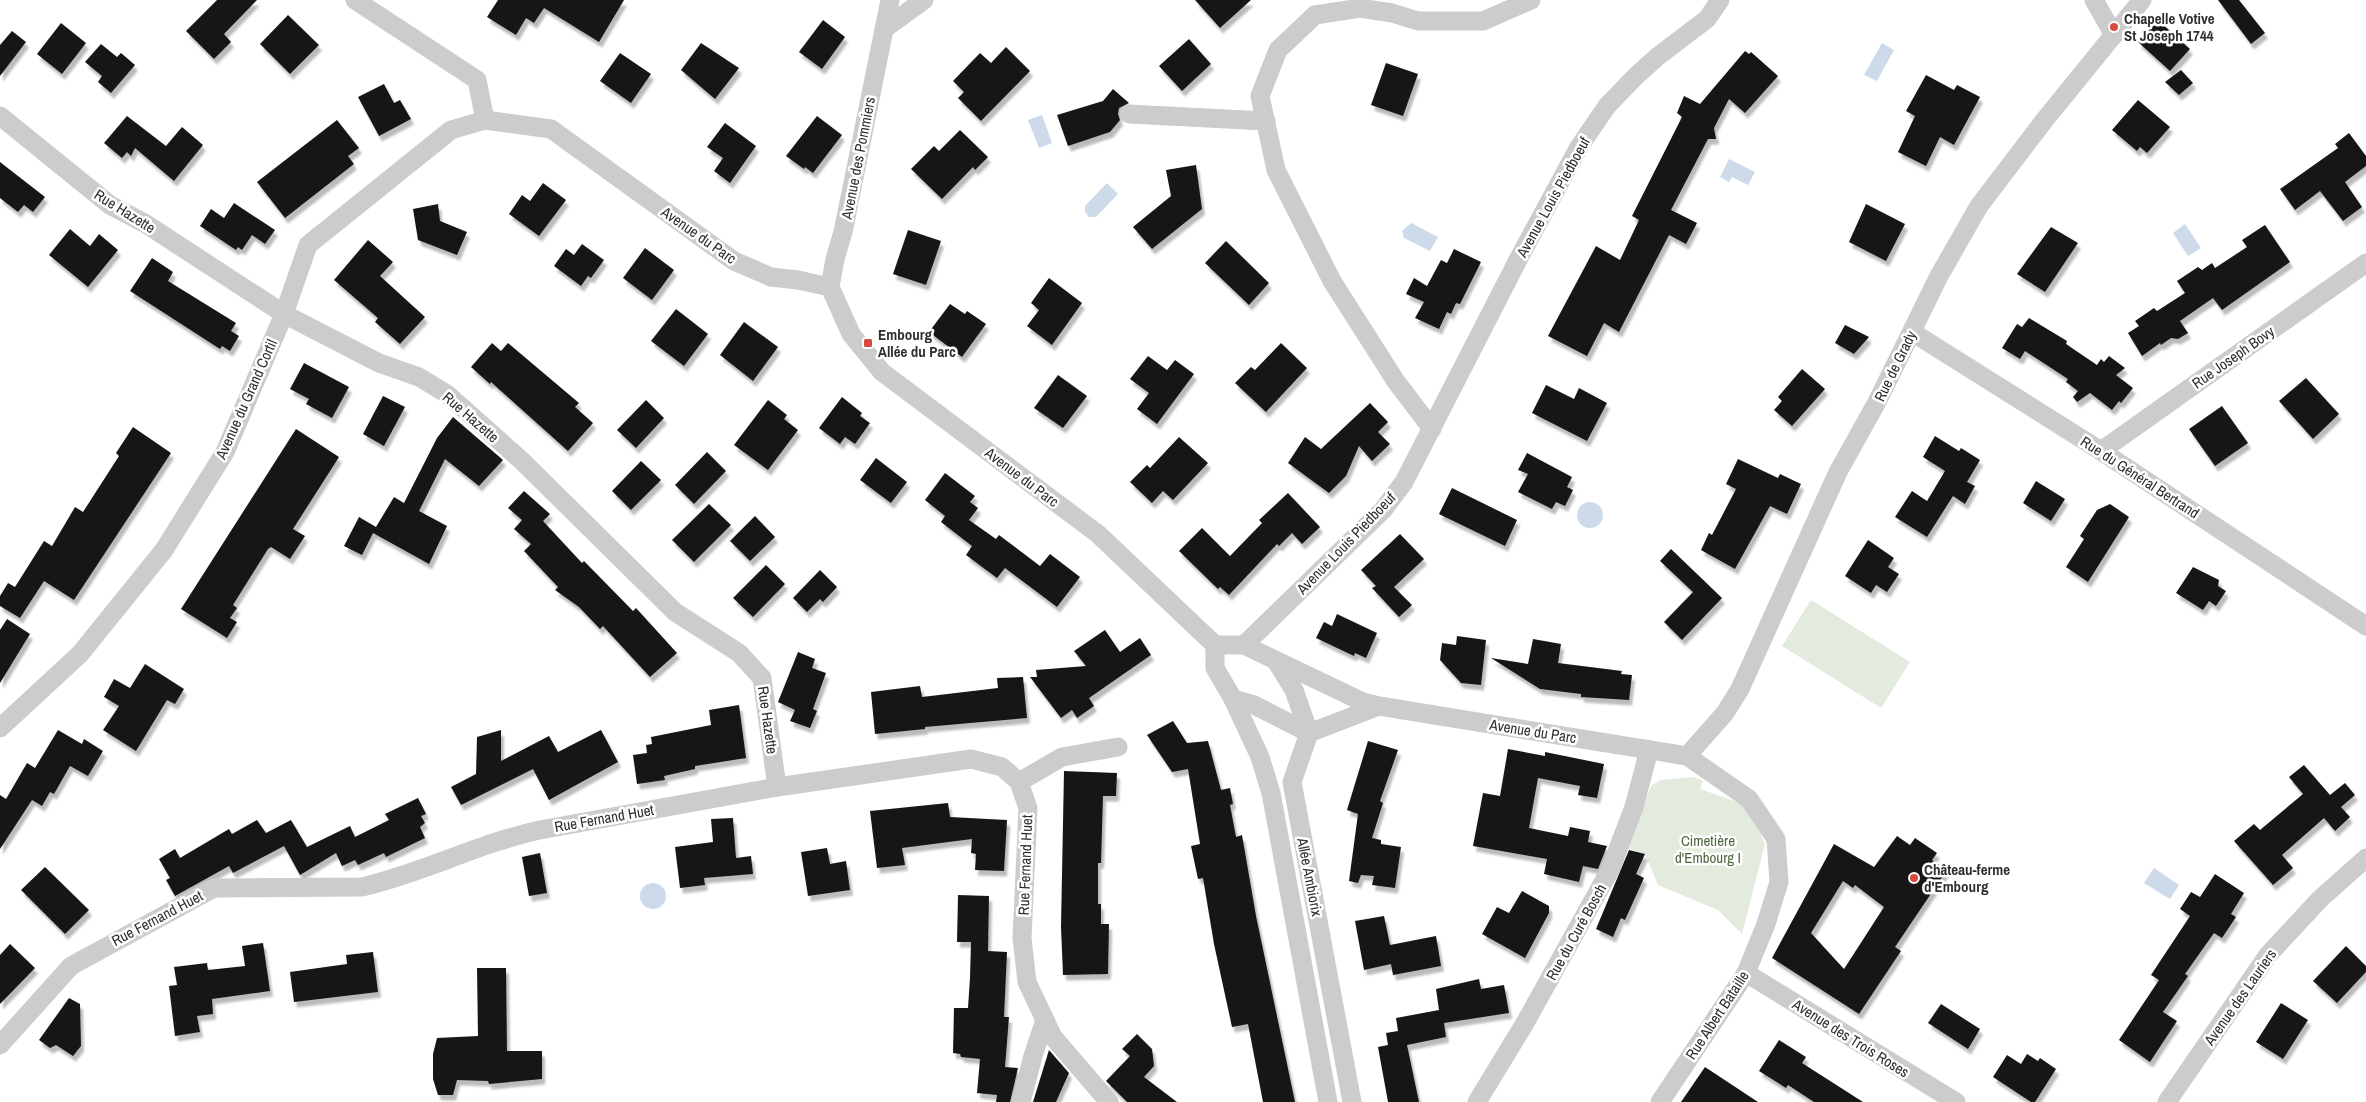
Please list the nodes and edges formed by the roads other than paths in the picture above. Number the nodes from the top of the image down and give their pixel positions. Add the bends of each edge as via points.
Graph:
1 (355, 0) edge
2 (890, 0) edge
3 (924, 0) edge
4 (1532, 0) edge
5 (1720, 0) edge
6 (2094, 0) edge
7 (2142, 0) edge
8 (884, 29) junction
9 (2114, 35) junction
10 (1129, 114) dead end
11 (0, 116) edge
12 (485, 120) junction
13 (1266, 122) junction
14 (2366, 263) edge
15 (830, 287) junction
16 (284, 314) junction
17 (1912, 332) junction
18 (1432, 429) junction
19 (2101, 451) junction
20 (2366, 626) edge
21 (1215, 645) junction
22 (1244, 645) junction
23 (1276, 661) junction
24 (1233, 699) junction
25 (1379, 706) junction
26 (0, 728) edge
27 (1309, 733) junction
28 (1118, 747) dead end
29 (1649, 750) junction
30 (1687, 756) junction
31 (1018, 782) junction
32 (777, 786) junction
33 (2366, 858) edge
34 (1746, 973) junction
35 (1045, 1020) junction
36 (0, 1045) edge
37 (1021, 1102) edge
38 (1109, 1102) edge
39 (1328, 1102) edge
40 (1352, 1102) edge
41 (1477, 1102) edge
42 (1660, 1102) edge
43 (1956, 1102) edge
44 (2167, 1102) edge

1 - 12 street via 477,80
2 - 8 street, Avenue des Pommiers
3 - 8 street
4 - 13 street via 1483,21 1418,21 1360,8 1314,15 1278,50 1260,96
5 - 18 street, Avenue Louis Piedboeuf via 1707,19 1656,57 1607,106 1579,146
6 - 9 street
7 - 9 street, Rue de Grady
8 - 15 street, Avenue des Pommiers
9 - 17 street, Rue de Grady via 1979,206
10 - 13 street
11 - 16 street, Rue Hazette via 110,205 146,224
12 - 15 street, Avenue du Parc via 551,129 734,261 771,277
12 - 16 street, Avenue du Grand Cortil via 451,130 308,245
13 - 18 street via 1276,170 1332,281 1395,380
14 - 19 street, Rue Joseph Bovy
15 - 21 street, Avenue du Parc via 851,334 882,372 1098,534
16 - 26 street, Avenue du Grand Cortil via 225,452 164,550 80,654
16 - 32 street, Rue Hazette via 379,363 419,377 447,394 521,460 675,612 740,653 762,678
17 - 19 street, Rue du Général Bertrand
17 - 30 street, Rue de Grady via 1838,472 1740,689 1725,713
18 - 22 street, Avenue Louis Piedboeuf via 1404,482 1382,510
19 - 20 street, Rue du Général Bertrand
21 - 22 street, Avenue du Parc
21 - 24 street via 1215,668
22 - 23 street, Avenue du Parc
23 - 25 street, Avenue du Parc via 1363,702
23 - 27 street via 1294,690
24 - 27 street via 1254,705
24 - 39 street, Allée Ambiorix via 1260,757 1271,794
25 - 27 street
25 - 29 street, Avenue du Parc
27 - 40 street, Allée Ambiorix via 1292,782
28 - 31 street via 1062,757
29 - 30 street, Avenue du Parc
29 - 41 street, Rue du Curé Bosch via 1634,807 1610,870
30 - 34 street, Rue Albert Bataille via 1749,799 1776,839 1778,882 1766,924
31 - 32 street, Rue Fernand Huet via 1002,767 971,759
31 - 35 street, Rue Fernand Huet via 1028,808 1022,938 1027,982
32 - 36 street, Rue Fernand Huet via 506,837 362,887 214,888 71,966
33 - 44 street, Avenue des Lauriers via 2320,899 2268,955
34 - 42 street, Rue Albert Bataille
34 - 43 street, Avenue des Trois Roses
35 - 37 street
35 - 38 street, Rue Fernand Huet via 1053,1036

